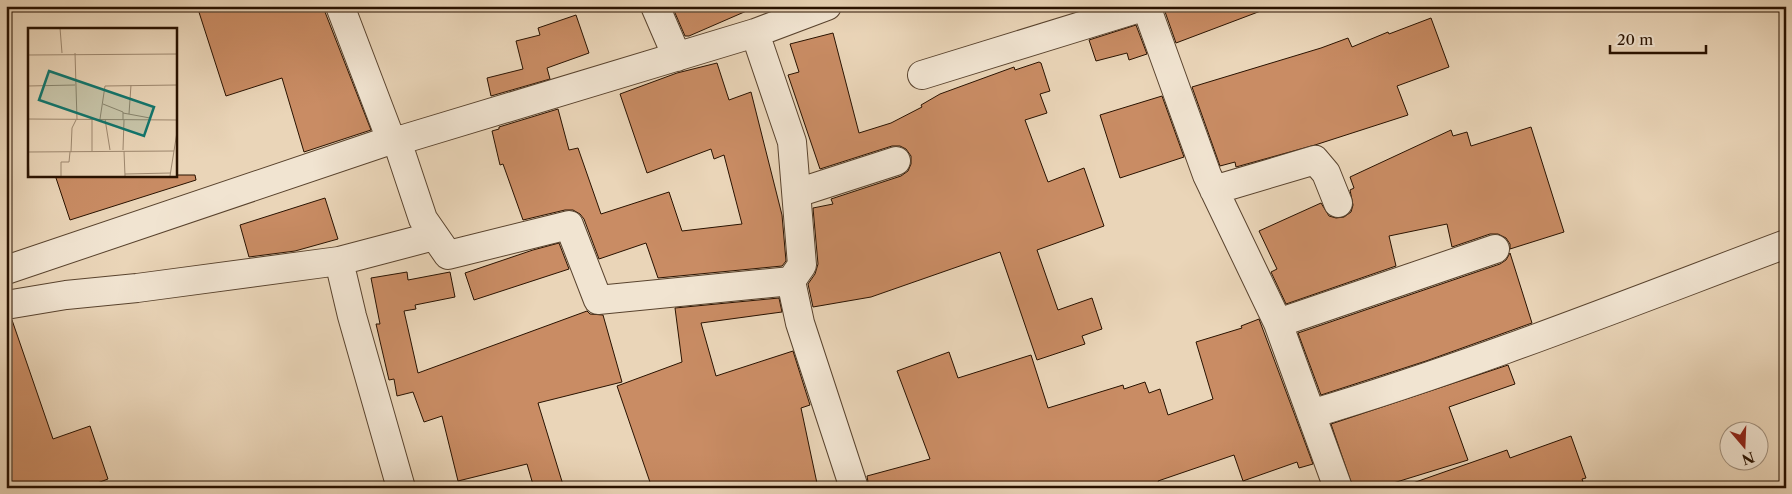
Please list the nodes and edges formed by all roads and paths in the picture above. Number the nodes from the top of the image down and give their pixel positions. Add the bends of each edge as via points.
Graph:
1 (340, 6) edge
2 (655, 6) edge
3 (827, 6) edge
4 (1146, 6) edge
5 (755, 33) junction
6 (677, 56) junction
7 (922, 75) dead end
8 (394, 140) junction
9 (896, 161) dead end
10 (1214, 190) junction
11 (797, 193) junction
12 (1338, 203) dead end
13 (434, 236) junction
14 (1786, 244) edge
15 (1494, 249) dead end
16 (338, 261) junction
17 (6, 270) edge
18 (791, 281) junction
19 (6, 305) edge
20 (1278, 323) junction
21 (1311, 414) junction
22 (400, 488) edge
23 (854, 488) edge
24 (1338, 488) edge

1 - 8 street
2 - 6 street
3 - 5 street
4 - 7 street
4 - 10 street
5 - 6 street
5 - 11 street via 792,142
6 - 8 street
8 - 13 street via 423,219
8 - 17 street
9 - 11 street
10 - 12 street via 1315,160 1326,173
10 - 20 street
11 - 18 street via 802,265
13 - 16 street
13 - 18 street via 448,255 569,225 598,300
14 - 21 street via 1558,330
15 - 20 street
16 - 19 street via 137,288 66,294
16 - 22 street
18 - 23 street via 800,324
20 - 21 street
21 - 24 street

